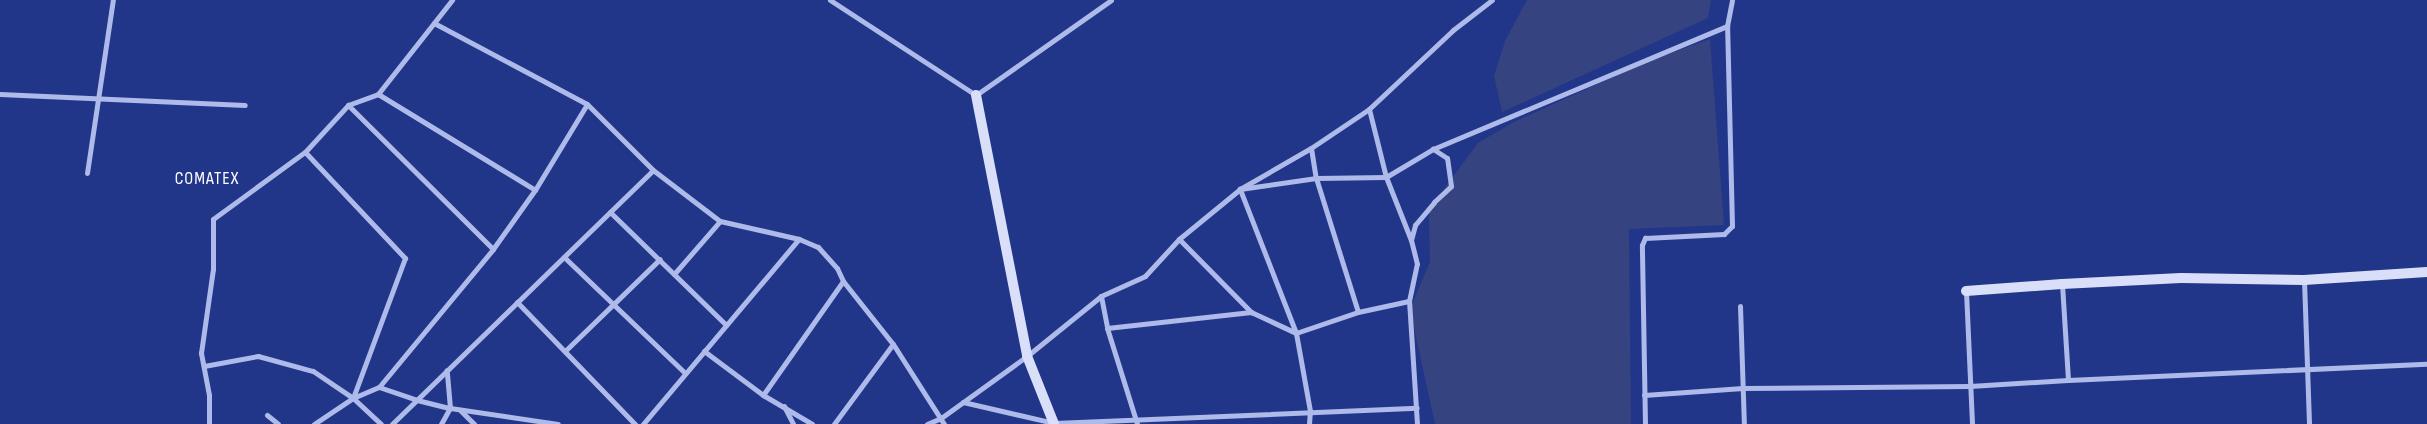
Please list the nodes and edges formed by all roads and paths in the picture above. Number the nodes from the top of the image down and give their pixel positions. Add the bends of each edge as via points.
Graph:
1 (113, 0) edge
2 (452, 0) edge
3 (830, 0) edge
4 (1111, 0) edge
5 (1492, 0) edge
6 (1732, 0) edge
7 (434, 23) junction
8 (1726, 26) junction
9 (0, 94) edge
10 (378, 94) junction
11 (976, 95) junction
12 (99, 99) junction
13 (587, 104) junction
14 (245, 105) dead end
15 (348, 105) junction
16 (1369, 109) junction
17 (1311, 148) junction
18 (1434, 149) junction
19 (305, 152) junction
20 (653, 170) junction
21 (88, 173) dead end
22 (1386, 177) junction
23 (1316, 178) junction
24 (1240, 189) junction
25 (535, 190) junction
26 (610, 212) junction
27 (720, 221) junction
28 (799, 239) junction
29 (1179, 239) junction
30 (1411, 240) junction
31 (493, 249) junction
32 (564, 257) junction
33 (660, 259) junction
34 (2427, 272) edge
35 (674, 274) junction
36 (2304, 280) junction
37 (843, 281) junction
38 (2062, 284) junction
39 (1966, 292) joint
40 (1101, 296) junction
41 (1409, 301) junction
42 (518, 302) junction
43 (613, 304) junction
44 (1740, 306) dead end
45 (1252, 312) junction
46 (1358, 312) junction
47 (726, 325) junction
48 (1106, 328) junction
49 (1296, 333) junction
50 (893, 344) junction
51 (704, 351) junction
52 (565, 352) junction
53 (1027, 356) junction
54 (2427, 364) edge
55 (204, 366) junction
56 (447, 370) junction
57 (2307, 371) junction
58 (685, 374) junction
59 (2068, 380) junction
60 (1970, 386) junction
61 (379, 387) junction
62 (1742, 388) junction
63 (763, 395) junction
64 (1644, 395) junction
65 (352, 398) junction
66 (417, 400) junction
67 (962, 402) junction
68 (784, 406) junction
69 (450, 408) junction
70 (1417, 408) junction
71 (460, 409) junction
72 (1310, 412) junction
73 (267, 416) dead end
74 (941, 418) junction
75 (1136, 421) edge
76 (209, 424) edge
77 (278, 424) edge
78 (314, 424) edge
79 (381, 424) edge
80 (392, 424) edge
81 (440, 424) edge
82 (474, 424) edge
83 (558, 424) edge
84 (635, 424) edge
85 (643, 424) edge
86 (793, 424) edge
87 (812, 424) edge
88 (834, 424) edge
89 (927, 424) edge
90 (944, 424) edge
91 (1054, 424) edge
92 (1309, 424) edge
93 (1417, 424) edge
94 (1645, 424) edge
95 (1744, 424) edge
96 (1972, 424) edge
97 (2310, 424) edge

1 - 12 street
2 - 7 street
3 - 11 street
4 - 11 street
5 - 16 street via 1453,30
6 - 8 street
7 - 10 street
7 - 13 street
8 - 18 street
8 - 64 street via 1732,226 1724,234 1646,238 1642,245
9 - 12 street
10 - 15 street
10 - 25 street
11 - 53 street
12 - 14 street
12 - 21 street
13 - 20 street
13 - 25 street
15 - 19 street
15 - 31 street
16 - 17 street
16 - 22 street
17 - 23 street
17 - 24 street
18 - 22 street
18 - 30 street via 1447,158 1451,186 1416,225
19 - 55 street via 213,219 212,269 201,353
19 - 65 street via 405,258
20 - 26 street
20 - 27 street
22 - 23 street
22 - 30 street
23 - 24 street
23 - 46 street
24 - 29 street
24 - 49 street
25 - 31 street
26 - 32 street
26 - 33 street
27 - 28 street
27 - 35 street
28 - 37 street via 818,247 837,268
28 - 47 street
29 - 40 street via 1145,276
29 - 45 street
30 - 41 street via 1417,264
31 - 61 street
32 - 42 street
32 - 43 street
33 - 35 street
33 - 43 street
34 - 36 street
35 - 47 street
36 - 38 street via 2181,278
36 - 57 street
37 - 50 street
37 - 63 street
38 - 39 street
38 - 59 street
39 - 60 street
40 - 48 street
40 - 53 street
41 - 46 street
41 - 70 street
42 - 52 street
42 - 56 street
43 - 52 street
43 - 58 street
44 - 62 street
45 - 48 street
45 - 49 street
46 - 49 street
47 - 51 street
48 - 75 street
49 - 72 street
50 - 74 street
50 - 88 street
51 - 58 street
51 - 63 street
52 - 84 street
53 - 67 street
53 - 91 street
54 - 57 street
55 - 65 street via 258,356 313,372
55 - 76 street
56 - 66 street
56 - 69 street
57 - 59 street
57 - 97 street
58 - 85 street
59 - 60 street
60 - 62 street
60 - 96 street
61 - 65 street
61 - 66 street
62 - 64 street
62 - 95 street
63 - 68 street
64 - 94 street
65 - 78 street
65 - 79 street
66 - 69 street
66 - 80 street
67 - 74 street
67 - 91 street
68 - 86 street
68 - 87 street
69 - 71 street
69 - 81 street
70 - 72 street
70 - 93 street
71 - 82 street
71 - 83 street
72 - 75 street
72 - 92 street
73 - 77 street
74 - 89 street
74 - 90 street
75 - 91 street

